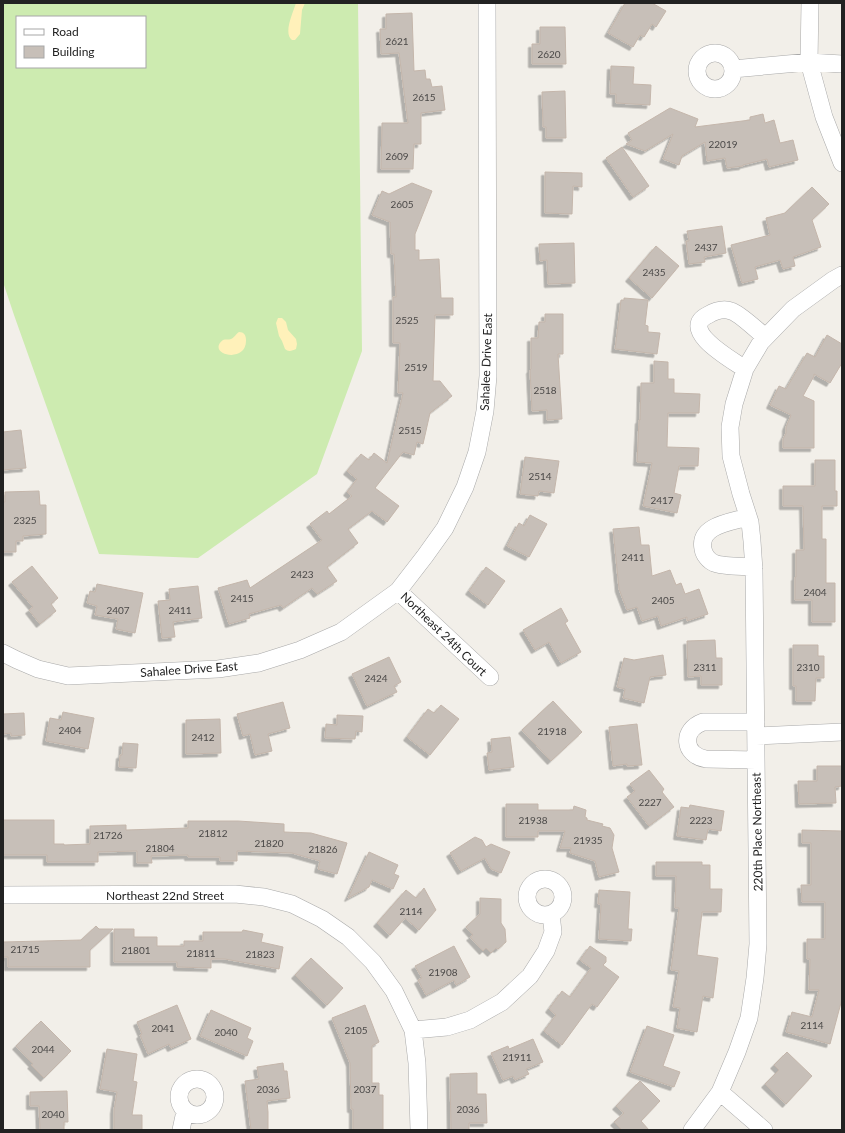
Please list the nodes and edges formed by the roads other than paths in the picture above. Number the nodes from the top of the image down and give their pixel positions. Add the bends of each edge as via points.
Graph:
1 (487, 3) edge
2 (810, 3) edge
3 (809, 62) junction
4 (842, 64) edge
5 (734, 69) dead end
6 (842, 163) edge
7 (842, 275) edge
8 (765, 337) junction
9 (745, 369) junction
10 (748, 517) junction
11 (754, 567) junction
12 (398, 591) junction
13 (3, 653) edge
14 (490, 677) dead end
15 (756, 729) junction
16 (842, 732) edge
17 (756, 760) junction
18 (3, 895) edge
19 (551, 914) dead end
20 (413, 1030) junction
21 (720, 1092) junction
22 (187, 1112) dead end
23 (181, 1130) edge
24 (419, 1130) edge
25 (692, 1130) edge
26 (764, 1130) edge

1 - 12 street, Sahalee Drive East via 488,376 485,411 477,452 465,487 445,528
2 - 3 street
3 - 4 street
3 - 5 street
3 - 6 street via 824,117
7 - 8 street, 220th Place Northeast via 793,309
8 - 9 street, 220th Place Northeast
8 - 9 street via 731,310 714,311 701,319 699,330 709,344
9 - 10 street, 220th Place Northeast via 730,427 731,456
10 - 11 street, 220th Place Northeast
10 - 11 street via 710,530 705,535 703,548 709,560 714,563
11 - 15 street, 220th Place Northeast
12 - 13 street, Sahalee Drive East via 341,632 300,650 259,663 218,669 68,676 38,669
12 - 14 street, Northeast 24th Court
15 - 16 street
15 - 17 street, 220th Place Northeast
15 - 17 street via 703,722 692,728 687,738 690,750 699,758
17 - 21 street, 220th Place Northeast via 758,944 755,978 749,1018
18 - 20 street, Northeast 22nd Street via 235,894 264,897 292,904 322,919 348,937 373,962 394,990
19 - 20 street via 553,932 546,951 530,976 502,1002 470,1020 447,1027
20 - 24 street, Northeast 22nd Street via 417,1063
21 - 25 street, 220th Place Northeast
21 - 26 street
22 - 23 street

